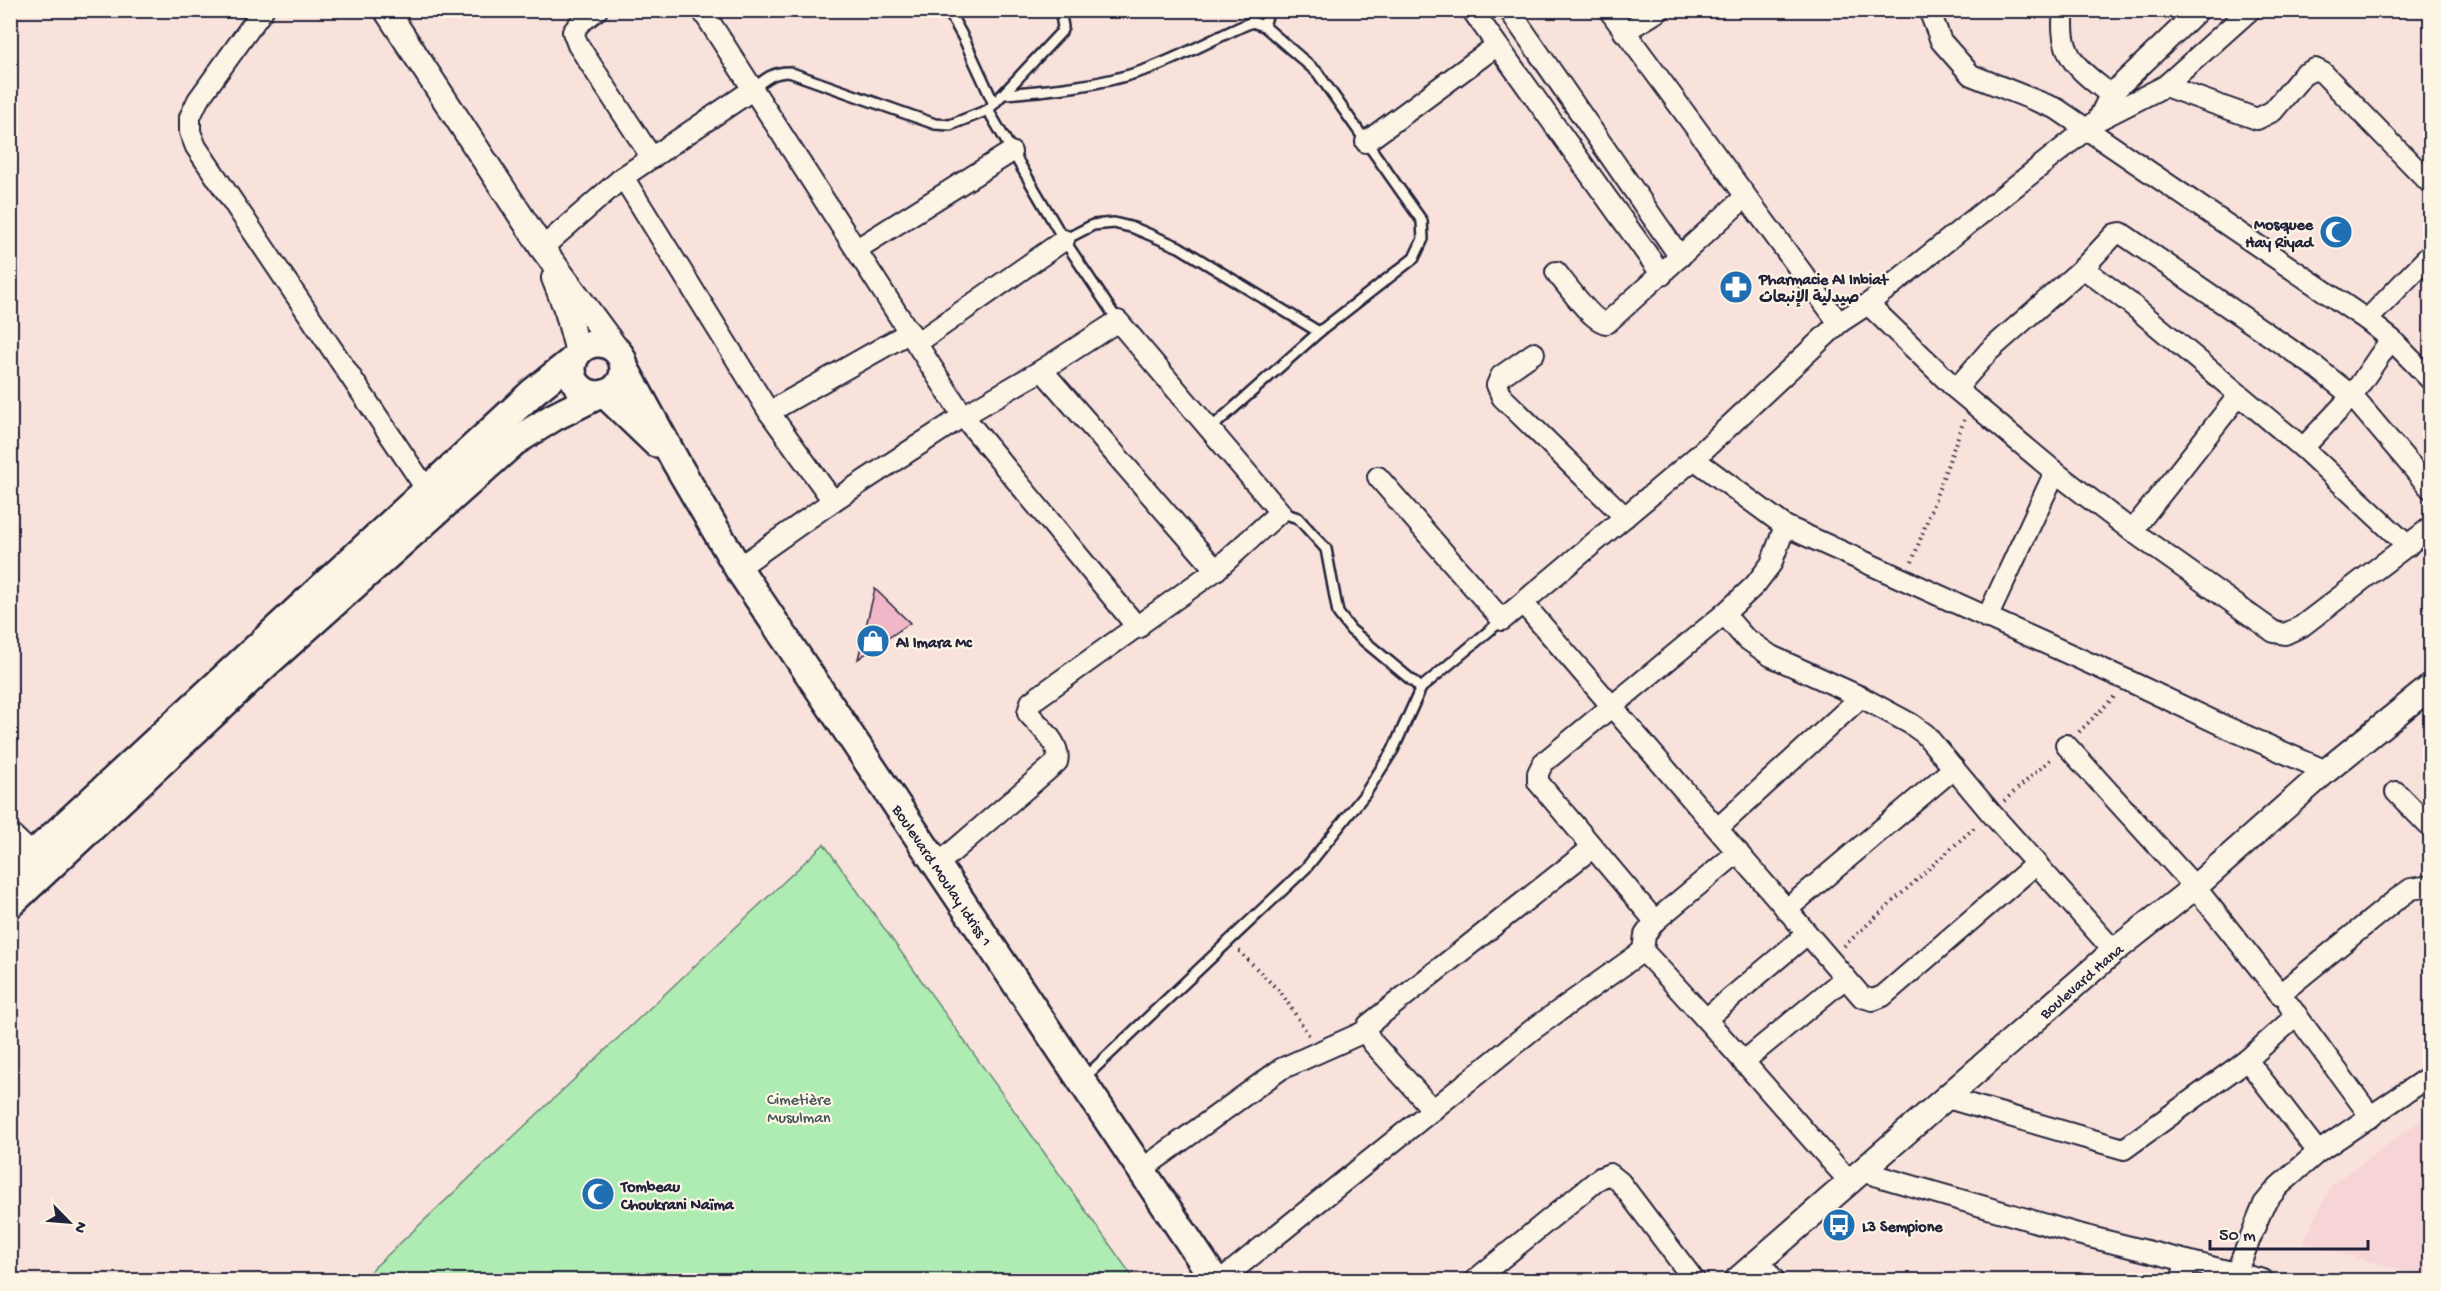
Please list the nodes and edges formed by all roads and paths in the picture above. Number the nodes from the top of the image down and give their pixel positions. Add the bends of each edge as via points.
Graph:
1 (263, 10) edge
2 (386, 10) edge
3 (597, 10) edge
4 (702, 10) edge
5 (948, 10) edge
6 (1060, 10) edge
7 (1269, 10) edge
8 (1472, 10) edge
9 (1609, 10) edge
10 (1660, 10) edge
11 (1929, 10) edge
12 (2064, 10) edge
13 (2199, 10) edge
14 (2250, 10) edge
15 (1511, 13) edge
16 (1264, 26) junction
17 (1624, 32) junction
18 (1491, 38) junction
19 (2164, 86) junction
20 (752, 90) junction
21 (1004, 94) junction
22 (2117, 101) junction
23 (991, 107) junction
24 (1587, 125) junction
25 (2092, 125) junction
26 (1565, 140) junction
27 (1366, 142) junction
28 (1011, 152) junction
29 (652, 158) junction
30 (623, 177) junction
31 (2430, 183) edge
32 (1744, 198) junction
33 (1064, 240) junction
34 (542, 248) junction
35 (857, 249) junction
36 (2430, 255) edge
37 (1680, 257) junction
38 (2083, 268) junction
39 (1556, 272) dead end
40 (1662, 274) junction
41 (1868, 304) junction
42 (2367, 320) junction
43 (1118, 321) junction
44 (1839, 324) junction
45 (1319, 332) junction
46 (914, 337) junction
47 (2391, 339) junction
48 (1534, 353) dead end
49 (576, 356) junction
50 (621, 359) junction
51 (1042, 370) junction
52 (2430, 379) edge
53 (1956, 389) junction
54 (602, 394) junction
55 (2239, 395) junction
56 (2352, 396) junction
57 (1971, 402) junction
58 (769, 412) junction
59 (963, 416) junction
60 (1210, 429) junction
61 (2303, 448) junction
62 (1694, 459) junction
63 (677, 464) junction
64 (2055, 472) junction
65 (1378, 477) dead end
66 (2430, 488) edge
67 (433, 499) junction
68 (833, 501) junction
69 (1280, 513) junction
70 (1625, 517) junction
71 (1785, 526) junction
72 (2430, 528) edge
73 (2132, 531) junction
74 (2408, 546) junction
75 (738, 568) junction
76 (1216, 570) junction
77 (1906, 580) junction
78 (1523, 603) junction
79 (1724, 614) junction
80 (1987, 618) junction
81 (1502, 620) junction
82 (1138, 628) junction
83 (2430, 687) edge
84 (1421, 688) junction
85 (1861, 696) junction
86 (1612, 706) junction
87 (2066, 745) dead end
88 (1954, 768) junction
89 (2326, 771) junction
90 (2396, 792) dead end
91 (1991, 813) junction
92 (2430, 827) edge
93 (1718, 828) junction
94 (10, 833) edge
95 (1593, 849) junction
96 (1738, 852) junction
97 (40, 862) junction
98 (2037, 863) junction
99 (937, 865) junction
100 (10, 876) edge
101 (2430, 884) edge
102 (2195, 887) junction
103 (10, 904) edge
104 (1786, 910) junction
105 (1654, 921) junction
106 (1807, 934) junction
107 (1230, 942) junction
108 (1643, 951) junction
109 (2114, 951) junction
110 (1829, 959) junction
111 (1845, 978) junction
112 (2280, 994) junction
113 (2297, 1015) junction
114 (1707, 1018) junction
115 (1366, 1031) junction
116 (1320, 1053) junction
117 (2247, 1060) junction
118 (1743, 1062) junction
119 (2430, 1076) edge
120 (1081, 1081) junction
121 (1947, 1098) junction
122 (1433, 1110) junction
123 (2371, 1117) junction
124 (2318, 1152) junction
125 (1141, 1170) junction
126 (1857, 1177) junction
127 (1758, 1261) junction
128 (2187, 1261) junction
129 (2236, 1273) junction
130 (1215, 1281) edge
131 (1221, 1281) edge
132 (1474, 1281) edge
133 (1694, 1281) edge
134 (1737, 1281) edge
135 (1774, 1281) edge
136 (2181, 1281) edge
137 (2263, 1281) edge

1 - 67 street via 198,100 190,117 190,132 196,147
2 - 34 street
3 - 29 street via 573,32
4 - 20 street
5 - 23 lane
6 - 21 lane via 1061,32
7 - 16 lane
8 - 18 street
9 - 17 street
10 - 17 street
11 - 25 street via 1941,41 1971,75
12 - 22 street via 2065,47 2077,67
13 - 22 street
14 - 19 street
15 - 18 street
15 - 24 street
16 - 21 lane via 1252,22 1147,70 1108,82
16 - 27 lane via 1317,72
17 - 32 street
18 - 26 street
18 - 27 street
19 - 22 street
19 - 31 street via 2257,119 2273,111 2303,75 2314,69 2365,114
20 - 23 lane via 778,72 789,72 950,126
20 - 29 street
20 - 35 street
21 - 23 lane
22 - 25 street
23 - 28 lane
24 - 26 street
24 - 37 street
25 - 41 street
25 - 42 street
26 - 40 street
27 - 45 lane via 1422,221 1423,239 1414,258
28 - 33 lane
28 - 35 street
29 - 30 street
30 - 34 street
30 - 58 street
32 - 37 street
32 - 44 street
33 - 43 lane
33 - 45 lane via 1093,225 1114,223 1134,228 1179,247
33 - 46 street
34 - 49 street via 567,311
34 - 50 street
35 - 46 street
36 - 42 street
37 - 40 street
38 - 53 street via 1989,351
38 - 55 street
38 - 56 street via 2115,234 2121,233
39 - 40 street via 1603,323 1612,320
41 - 44 street
41 - 53 street
42 - 47 street
43 - 51 street
43 - 60 street
44 - 62 street
45 - 60 lane
46 - 58 street
46 - 59 street
47 - 52 street
47 - 56 street
48 - 70 street via 1501,376 1497,385 1502,397
49 - 50 main road via 593,343 602,343
49 - 54 main road via 572,368 577,384 590,393
49 - 67 main road via 533,392
50 - 54 main road via 619,384
50 - 63 main road, Boulevard Moulay Idriss 1
51 - 59 street
51 - 76 street
53 - 57 street
54 - 63 main road, Boulevard Moulay Idriss 1
54 - 67 main road via 554,417
55 - 61 street
55 - 73 street
56 - 61 street
56 - 66 street
57 - 64 street
57 - 77 path
58 - 68 street
59 - 68 street
59 - 82 street
60 - 69 street
61 - 74 street
62 - 70 street
62 - 71 street
63 - 75 main road, Boulevard Moulay Idriss 1
64 - 73 street
64 - 80 street
65 - 81 street
67 - 97 main road
68 - 75 street
69 - 76 street
69 - 84 lane via 1298,518 1326,549 1338,613 1351,630
70 - 78 street
71 - 77 street
71 - 79 street via 1771,564
72 - 74 street
73 - 74 street via 2269,630 2285,634 2302,626
75 - 99 main road, Boulevard Moulay Idriss 1
76 - 82 street
77 - 80 street
78 - 81 street
78 - 86 street
79 - 85 street via 1744,637 1772,656
79 - 86 street
80 - 89 street
81 - 84 lane
82 - 99 street via 1031,702 1028,713 1056,747 1057,762
83 - 89 street, Boulevard Hana
84 - 107 lane via 1393,750 1365,794 1306,868
85 - 88 street via 1911,723
85 - 93 street
86 - 93 street
86 - 95 street via 1543,763 1538,773 1538,782
87 - 102 street
88 - 91 street
88 - 104 street
89 - 102 street, Boulevard Hana
90 - 92 street
91 - 98 street
91 - 110 path
93 - 96 street
94 - 97 street
95 - 105 street
95 - 115 street via 1373,1020
96 - 104 street
96 - 105 street
97 - 100 main road
97 - 103 main road
98 - 109 street
98 - 111 street via 1883,996 1872,1000 1862,997
99 - 120 main road, Boulevard Moulay Idriss 1
101 - 112 street via 2411,889 2397,899
102 - 109 street, Boulevard Hana
102 - 112 street
104 - 106 street
105 - 108 street via 1644,935
106 - 110 street
106 - 114 street
107 - 116 path via 1282,994
107 - 120 lane
108 - 114 street
108 - 122 street via 1532,1030
109 - 121 street, Boulevard Hana
110 - 111 street
111 - 118 street
112 - 113 street
113 - 117 street
113 - 123 street
114 - 118 street
115 - 116 street
115 - 122 street
116 - 125 street via 1281,1069
117 - 121 street via 2124,1149
117 - 124 street
118 - 126 street
119 - 123 street
120 - 125 main road, Boulevard Moulay Idriss 1
121 - 126 street, Boulevard Hana
122 - 131 street
123 - 124 street
124 - 129 street via 2264,1204
125 - 130 main road, Boulevard Moulay Idriss 1
126 - 127 street, Boulevard Hana
126 - 128 street
127 - 134 street, Boulevard Hana
127 - 135 street
128 - 129 street
128 - 136 street
129 - 137 street
132 - 133 street via 1600,1178 1610,1174

